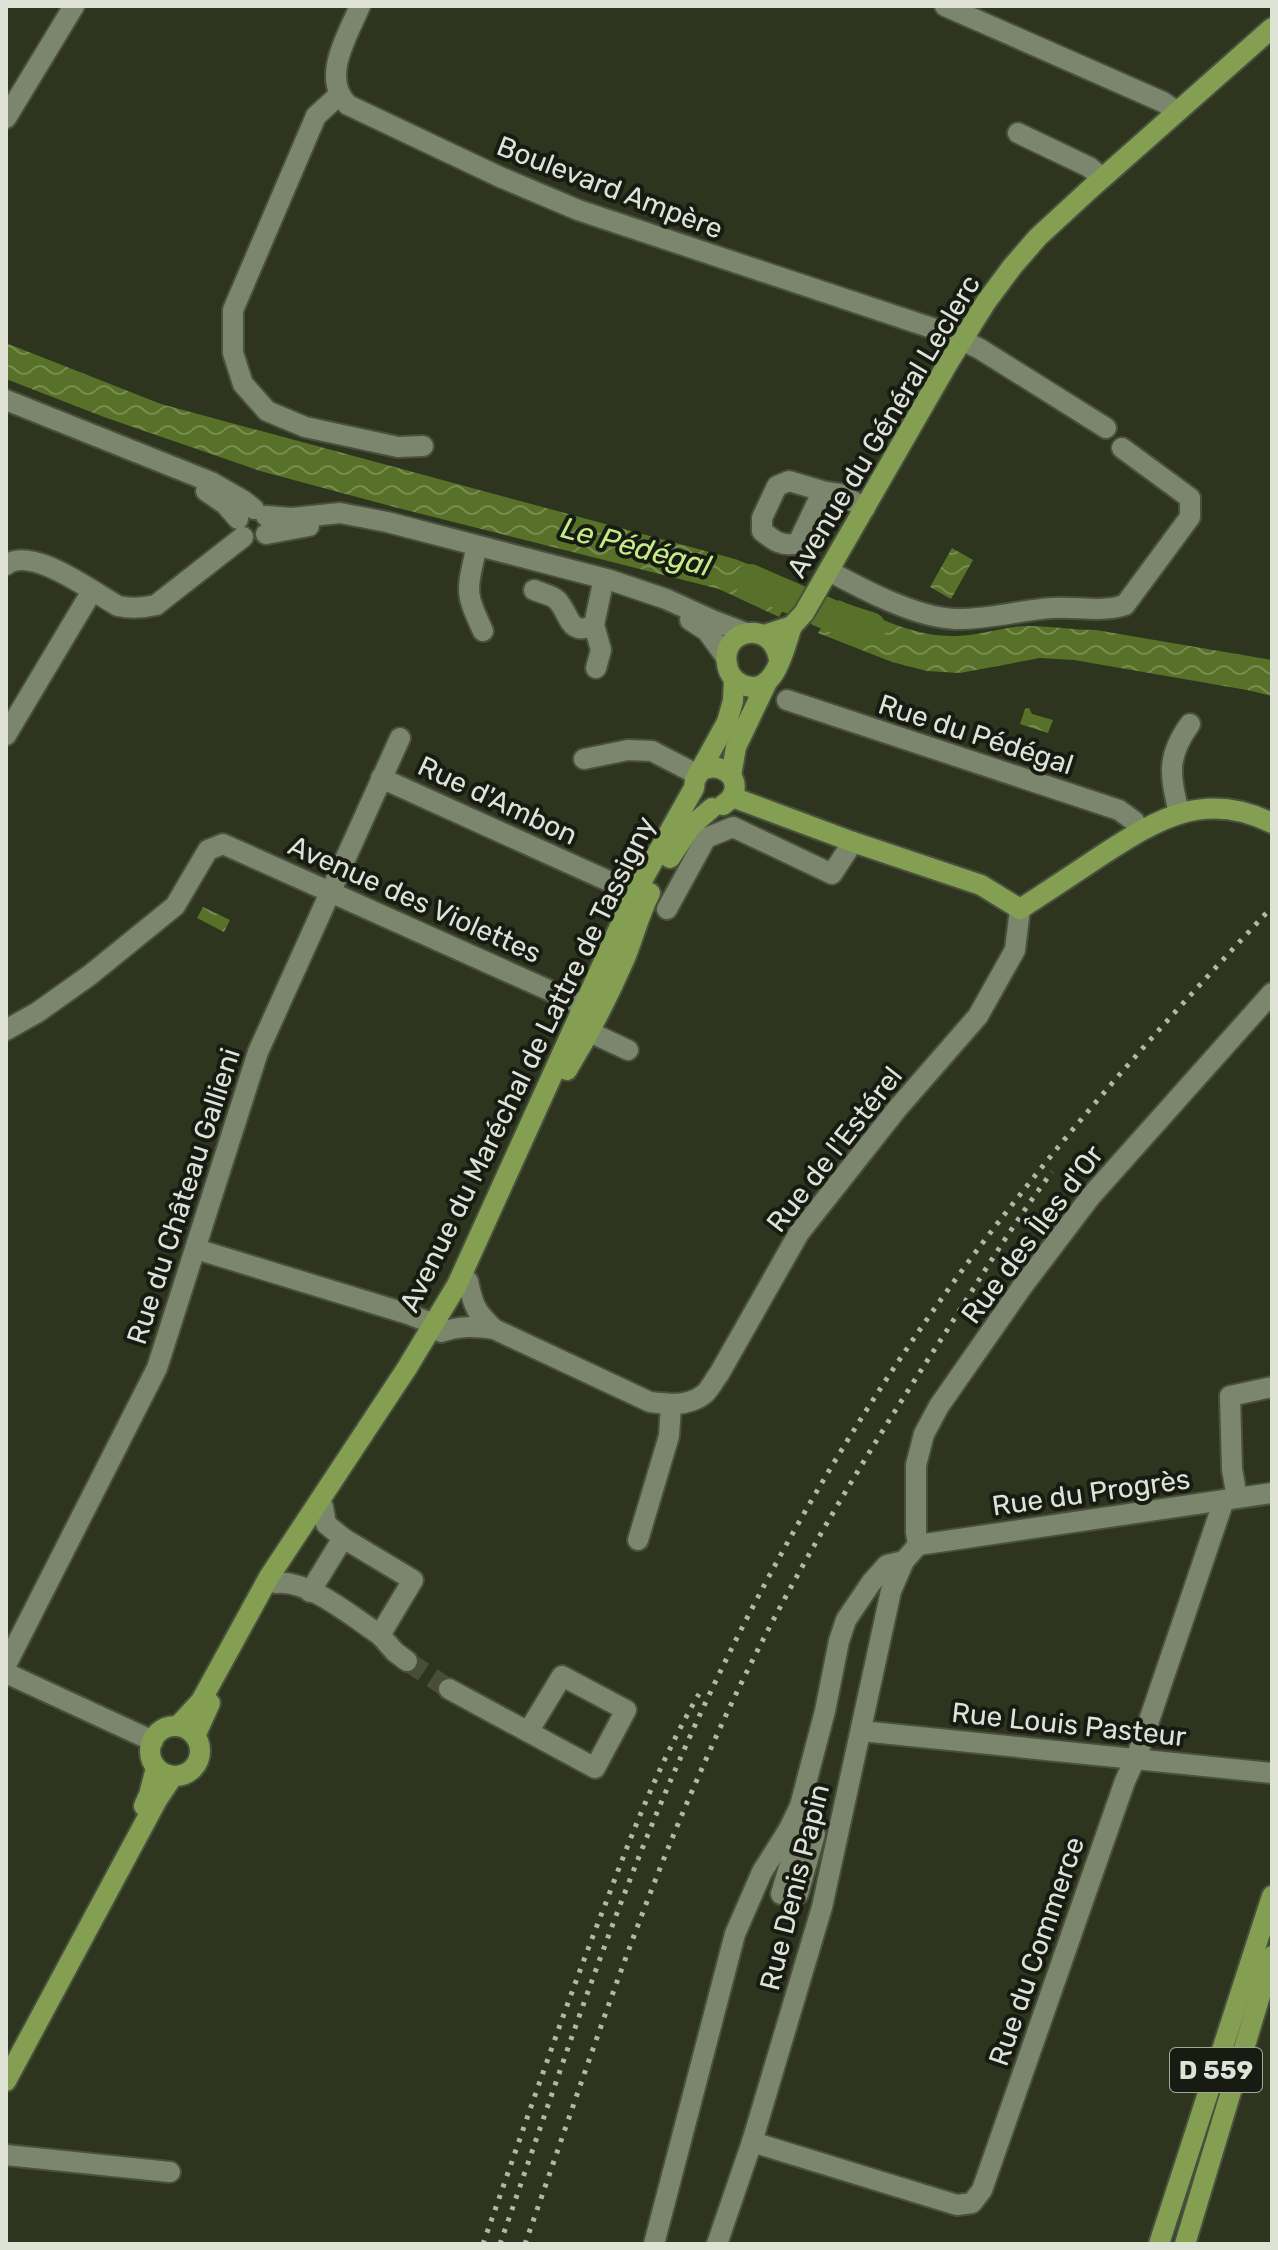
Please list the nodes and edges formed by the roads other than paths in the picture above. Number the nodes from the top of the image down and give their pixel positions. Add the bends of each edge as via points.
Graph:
1 (74, 6) edge
2 (360, 6) edge
3 (945, 6) edge
4 (1272, 28) edge
5 (339, 95) junction
6 (1176, 111) junction
7 (6, 118) edge
8 (1018, 133) dead end
9 (1102, 178) junction
10 (962, 340) junction
11 (6, 400) edge
12 (6, 409) edge
13 (1106, 428) dead end
14 (423, 446) dead end
15 (1122, 448) dead end
16 (826, 492) dead end
17 (865, 508) junction
18 (253, 523) junction
19 (475, 554) junction
20 (6, 565) edge
21 (825, 578) junction
22 (602, 587) junction
23 (534, 590) dead end
24 (92, 591) junction
25 (793, 624) junction
26 (594, 625) junction
27 (483, 631) dead end
28 (755, 634) junction
29 (726, 657) junction
30 (779, 660) junction
31 (596, 668) dead end
32 (734, 679) junction
33 (767, 682) junction
34 (787, 700) dead end
35 (1190, 724) dead end
36 (6, 735) edge
37 (400, 738) dead end
38 (584, 759) dead end
39 (731, 776) junction
40 (381, 778) junction
41 (698, 778) junction
42 (732, 797) junction
43 (712, 808) junction
44 (1179, 813) junction
45 (1272, 823) edge
46 (1140, 831) junction
47 (853, 842) junction
48 (329, 892) junction
49 (635, 893) junction
50 (667, 909) dead end
51 (1020, 909) junction
52 (610, 948) junction
53 (1272, 993) edge
54 (584, 1006) junction
55 (6, 1030) edge
56 (591, 1031) junction
57 (628, 1050) dead end
58 (196, 1249) junction
59 (468, 1281) junction
60 (437, 1328) junction
61 (494, 1329) junction
62 (1272, 1387) edge
63 (671, 1405) junction
64 (1272, 1493) edge
65 (1231, 1499) junction
66 (323, 1507) junction
67 (343, 1538) junction
68 (638, 1540) dead end
69 (918, 1545) junction
70 (904, 1561) junction
71 (276, 1583) junction
72 (310, 1592) junction
73 (380, 1635) junction
74 (407, 1661) tunnel mouth
75 (6, 1665) edge
76 (6, 1673) edge
77 (449, 1689) tunnel mouth
78 (186, 1731) junction
79 (861, 1731) junction
80 (528, 1732) junction
81 (153, 1741) junction
82 (1134, 1760) junction
83 (165, 1772) junction
84 (1272, 1773) edge
85 (795, 1830) junction
86 (790, 1894) dead end
87 (1272, 1896) edge
88 (1272, 1956) edge
89 (6, 2061) edge
90 (6, 2081) edge
91 (752, 2142) junction
92 (6, 2155) edge
93 (170, 2172) dead end
94 (654, 2244) edge
95 (717, 2244) edge
96 (1159, 2244) edge
97 (1185, 2244) edge

1 - 7 street
2 - 5 street via 337,63
3 - 6 street
4 - 6 main road, Avenue du Général Leclerc
5 - 10 street, Boulevard Ampère via 362,113 578,210
5 - 14 street via 316,116 233,310 233,353 243,384 267,411 305,427 398,447
6 - 9 main road, Avenue du Général Leclerc
8 - 9 street
9 - 10 main road, Avenue du Général Leclerc via 1012,267
10 - 13 street, Boulevard Ampère
10 - 17 main road, Avenue du Général Leclerc
11 - 18 street via 211,482 237,496
12 - 18 street via 195,485
15 - 21 street via 1190,498 1190,517 1125,605 1111,610 1056,607 941,618
16 - 17 street
17 - 21 main road, Avenue du Général Leclerc
18 - 19 street via 361,525
18 - 24 street via 156,605 131,609
18 - 28 street via 340,513 387,522 610,580
19 - 22 street
19 - 27 street via 468,598
20 - 24 street via 21,558 33,560
21 - 25 main road, Avenue du Général Leclerc
22 - 26 street
22 - 29 street via 697,624
23 - 26 street via 556,598 574,627
24 - 36 street
25 - 28 main road
25 - 30 main road, Avenue du Général Leclerc
26 - 31 street via 601,650
28 - 29 main road via 733,641
28 - 30 main road via 772,641
29 - 32 main road
30 - 33 main road
32 - 33 main road via 748,686
32 - 41 main road, Avenue du Maréchal de Lattre de Tassigny via 732,707
33 - 39 main road via 736,747
34 - 46 street, Rue du Pédégal via 1119,810
35 - 44 street via 1172,757 1170,776
37 - 40 street, Rue du Château Gallieni
38 - 41 street via 652,751
39 - 41 main road via 717,767
39 - 42 main road
40 - 48 street, Rue du Château Gallieni
40 - 49 street, Rue d'Ambon
41 - 43 main road via 698,800
41 - 49 main road, Avenue du Maréchal de Lattre de Tassigny
42 - 43 main road
42 - 47 main road
43 - 56 main road, Avenue du Maréchal de Lattre de Tassigny via 682,838 659,877
44 - 45 main road via 1236,810
44 - 46 main road
46 - 51 main road
47 - 50 street via 832,874 733,827 706,838
47 - 51 main road via 981,885
48 - 54 street, Avenue des Violettes
48 - 55 street, Avenue des Violettes via 223,844 208,850 175,906 90,975
48 - 58 street, Rue du Château Gallieni via 258,1052
49 - 52 main road, Avenue du Maréchal de Lattre de Tassigny
51 - 63 street, Rue de l'Estérel via 1015,950 978,1016 799,1233 704,1395
52 - 54 main road, Avenue du Maréchal de Lattre de Tassigny
52 - 56 street via 613,959 591,1010
53 - 69 street, Rue des Îles d'Or via 1091,1196 939,1406 916,1465
54 - 60 main road, Avenue du Maréchal de Lattre de Tassigny
56 - 57 street
56 - 59 main road, Avenue du Maréchal de Lattre de Tassigny via 561,1080
58 - 60 street via 408,1314
58 - 75 street, Rue du Château Gallieni via 157,1368
59 - 60 main road, Avenue du Maréchal de Lattre de Tassigny
59 - 61 street via 479,1315
60 - 61 street
60 - 66 main road, Avenue du Maréchal de Lattre de Tassigny
60 - 78 main road, Avenue du Maréchal de Lattre de Tassigny via 269,1577
61 - 63 street via 650,1402
62 - 65 street via 1230,1396
63 - 68 street via 669,1436
64 - 65 street, Rue du Progrès
65 - 69 street, Rue du Progrès
65 - 82 street, Rue du Commerce
66 - 67 street via 326,1524
66 - 71 main road, Avenue du Maréchal de Lattre de Tassigny
67 - 72 street
67 - 73 street via 413,1580
69 - 70 street, Rue Denis Papin
70 - 79 street, Rue Denis Papin via 891,1591
70 - 85 street via 887,1565 846,1620
71 - 72 street via 292,1583
71 - 78 main road, Avenue du Maréchal de Lattre de Tassigny via 207,1707
72 - 73 street
73 - 74 street
76 - 81 street
77 - 80 street
78 - 81 main road via 168,1727
78 - 83 main road via 199,1744 197,1763 183,1775
79 - 82 street, Rue Louis Pasteur
79 - 91 street, Rue Denis Papin via 822,1907
80 - 80 street via 595,1768 626,1710 562,1676
81 - 83 main road via 152,1759
82 - 84 street, Rue Louis Pasteur
82 - 91 street, Rue du Commerce via 982,2190 972,2203 957,2205
83 - 89 main road
83 - 90 main road via 157,1800
85 - 86 street via 815,1834
85 - 94 street via 762,1872 735,1934
87 - 96 main road, D 559
88 - 97 main road, D 559
91 - 95 street, Rue Denis Papin
92 - 93 street

